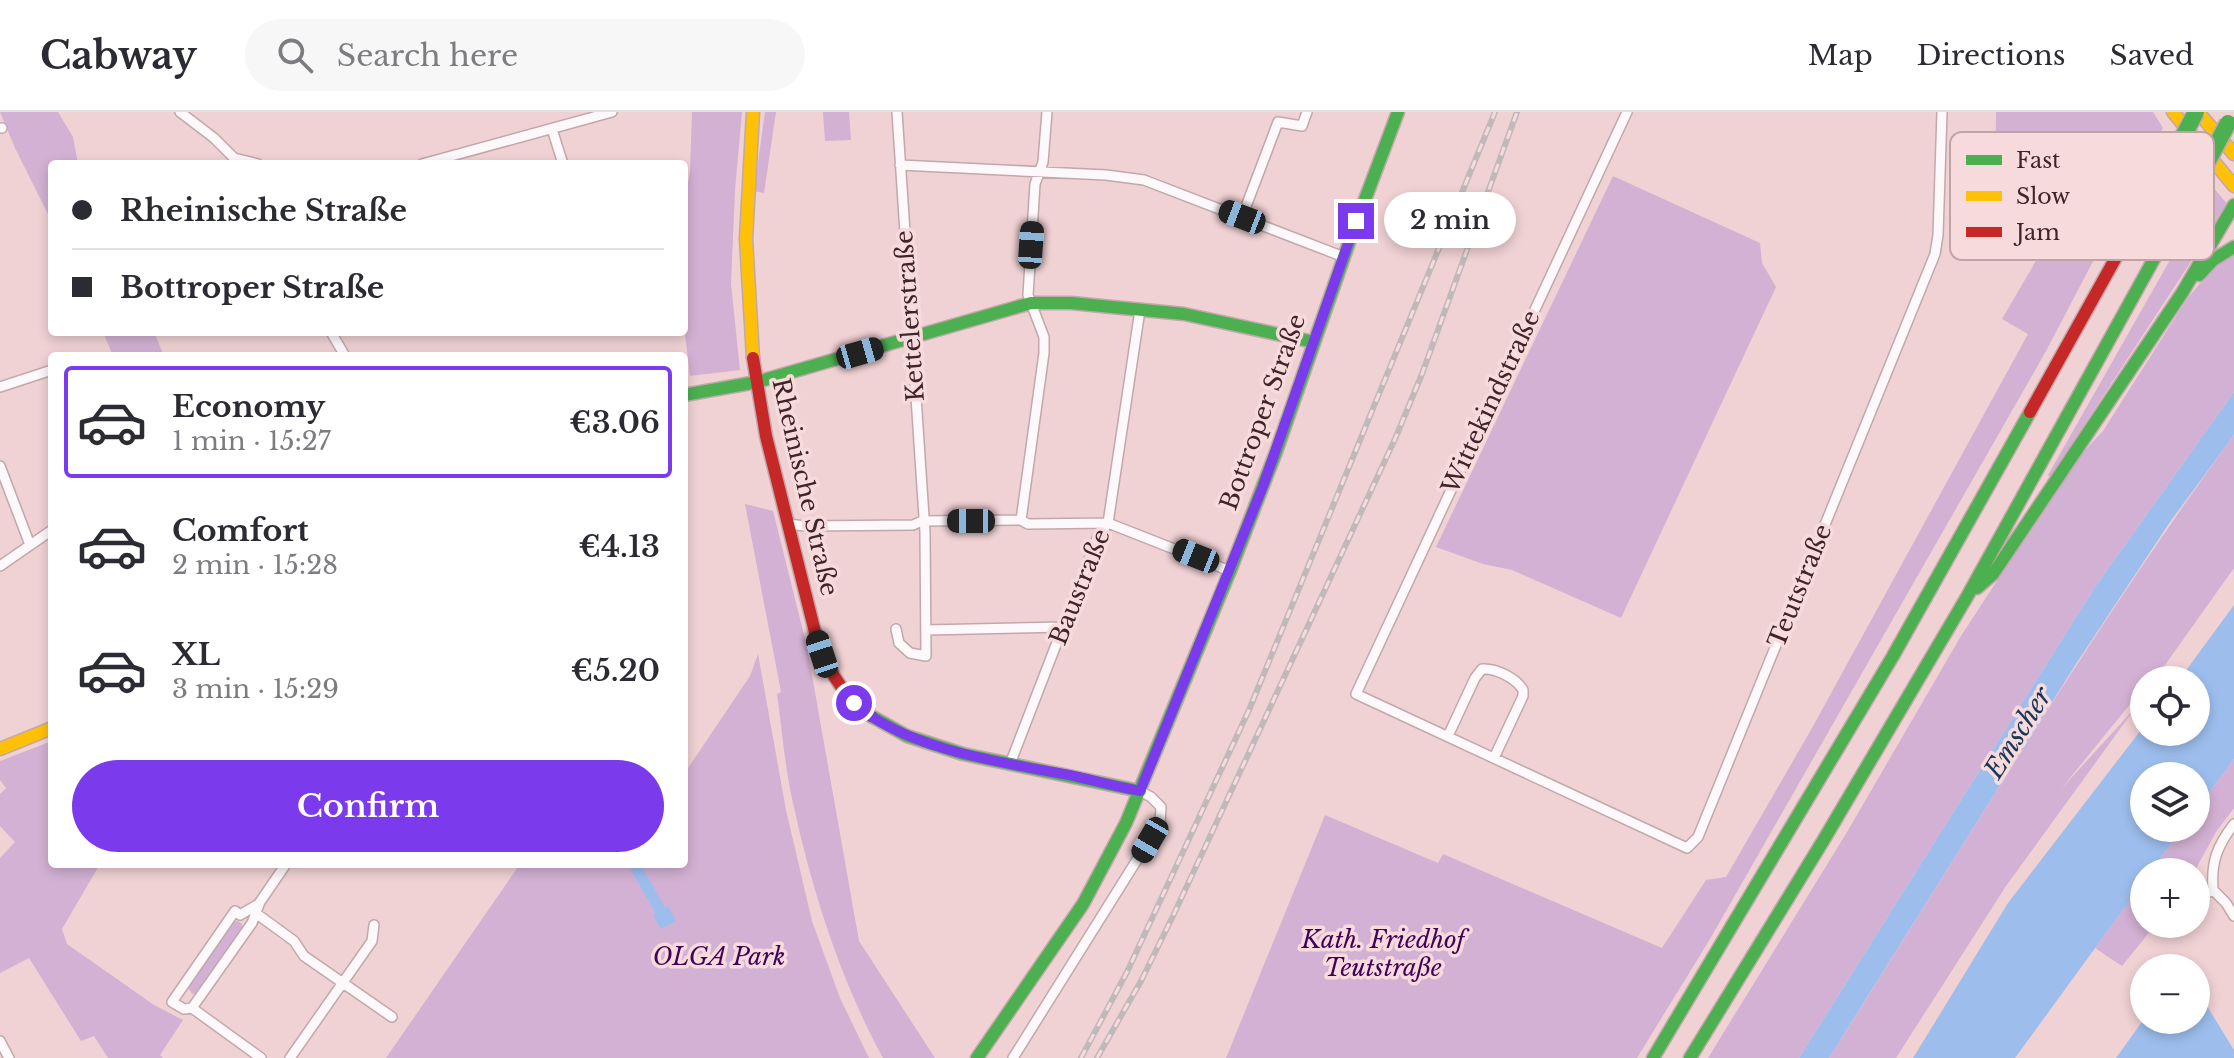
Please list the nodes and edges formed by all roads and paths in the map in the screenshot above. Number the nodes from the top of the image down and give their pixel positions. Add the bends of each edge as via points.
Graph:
1 (180, 112) edge
2 (612, 112) edge
3 (753, 112) edge
4 (897, 112) edge
5 (1047, 112) edge
6 (1307, 112) edge
7 (1398, 112) edge
8 (1627, 112) edge
9 (1942, 112) edge
10 (2173, 112) edge
11 (2197, 112) edge
12 (2231, 118) edge
13 (552, 129) junction
14 (2186, 132) edge
15 (2189, 132) edge
16 (2214, 150) edge
17 (2234, 154) edge
18 (242, 160) edge
19 (437, 160) edge
20 (562, 160) edge
21 (2214, 162) edge
22 (900, 165) junction
23 (1039, 172) junction
24 (2234, 186) edge
25 (2234, 205) edge
26 (1242, 217) junction
27 (2214, 239) edge
28 (2234, 247) edge
29 (1344, 257) junction
30 (2214, 259) edge
31 (2114, 260) edge
32 (2153, 260) edge
33 (2202, 260) edge
34 (2213, 260) edge
35 (2182, 293) junction
36 (1031, 303) junction
37 (1140, 310) junction
38 (912, 339) junction
39 (1314, 342) junction
40 (48, 371) edge
41 (757, 382) junction
42 (0, 387) edge
43 (688, 394) edge
44 (0, 466) edge
45 (1021, 520) junction
46 (922, 521) junction
47 (1108, 523) junction
48 (788, 524) junction
49 (48, 533) edge
50 (30, 545) junction
51 (0, 566) edge
52 (1230, 571) junction
53 (1968, 595) junction
54 (1063, 627) junction
55 (896, 629) dead end
56 (926, 630) junction
57 (1356, 694) joint
58 (48, 730) edge
59 (1448, 736) junction
60 (0, 749) edge
61 (1494, 758) junction
62 (1010, 764) junction
63 (1140, 791) junction
64 (2234, 824) edge
65 (283, 868) edge
66 (2213, 890) junction
67 (2210, 892) edge
68 (260, 902) junction
69 (257, 914) junction
70 (2234, 916) edge
71 (374, 925) dead end
72 (343, 983) junction
73 (192, 1008) junction
74 (392, 1017) dead end
75 (0, 1041) edge
76 (9, 1058) edge
77 (261, 1058) edge
78 (290, 1058) edge
79 (977, 1058) edge
80 (1013, 1058) edge
81 (1653, 1058) edge
82 (1690, 1058) edge

1 - 18 street
2 - 13 street
3 - 41 main road, Rheinische Straße via 745,235
4 - 22 street, Kettelerstraße
5 - 23 street
6 - 26 street via 1302,126 1278,122
7 - 29 main road, Bottroper Straße
8 - 57 street, Wittekindstraße
9 - 61 street, Teutstraße via 1935,254 1696,841 1687,848 1675,844
10 - 15 main road
11 - 14 main road, bridge
11 - 17 main road
12 - 16 main road, bridge
13 - 19 street
13 - 20 street
21 - 24 main road
22 - 23 street
22 - 38 street, Kettelerstraße
23 - 26 street via 1151,183
23 - 36 street
25 - 27 main road
26 - 29 street
28 - 30 main road
29 - 39 main road, Bottroper Straße
31 - 81 main road, bridge via 1893,656
32 - 53 main road, bridge
33 - 35 main road
34 - 35 main road
35 - 53 main road via 1993,574
36 - 37 main road
36 - 38 main road
36 - 45 street via 1044,337 1044,353
37 - 39 main road via 1197,316
37 - 47 street, Baustraße
38 - 41 main road
38 - 46 street, Kettelerstraße
39 - 52 main road, Bottroper Straße
40 - 42 street
41 - 43 main road
41 - 48 main road, Rheinische Straße
44 - 50 street
45 - 46 street
45 - 47 street
46 - 48 street
46 - 56 street, Kettelerstraße
47 - 52 street
47 - 54 street, Baustraße via 1098,536
48 - 62 main road, Rheinische Straße via 822,654 849,698 905,735
49 - 50 street
50 - 51 street
52 - 63 main road, Bottroper Straße
53 - 82 main road
54 - 56 street
54 - 62 street, Baustraße
55 - 56 street via 899,643 910,653 926,656
57 - 59 street, Teutstraße
58 - 60 main road
59 - 61 street, Teutstraße
59 - 61 street via 1478,673 1486,668 1504,675 1521,685 1523,696
62 - 63 main road, Rheinische Straße
63 - 79 main road, Bottroper Straße via 1083,904
63 - 80 street via 1161,807 1160,823
64 - 66 street via 2216,851
65 - 68 street
66 - 67 street
66 - 70 street
68 - 69 street
68 - 73 street via 248,913 235,911 172,1002
69 - 72 street
69 - 73 street
71 - 72 street via 372,941
72 - 74 street
72 - 78 street
73 - 77 street
75 - 76 street

